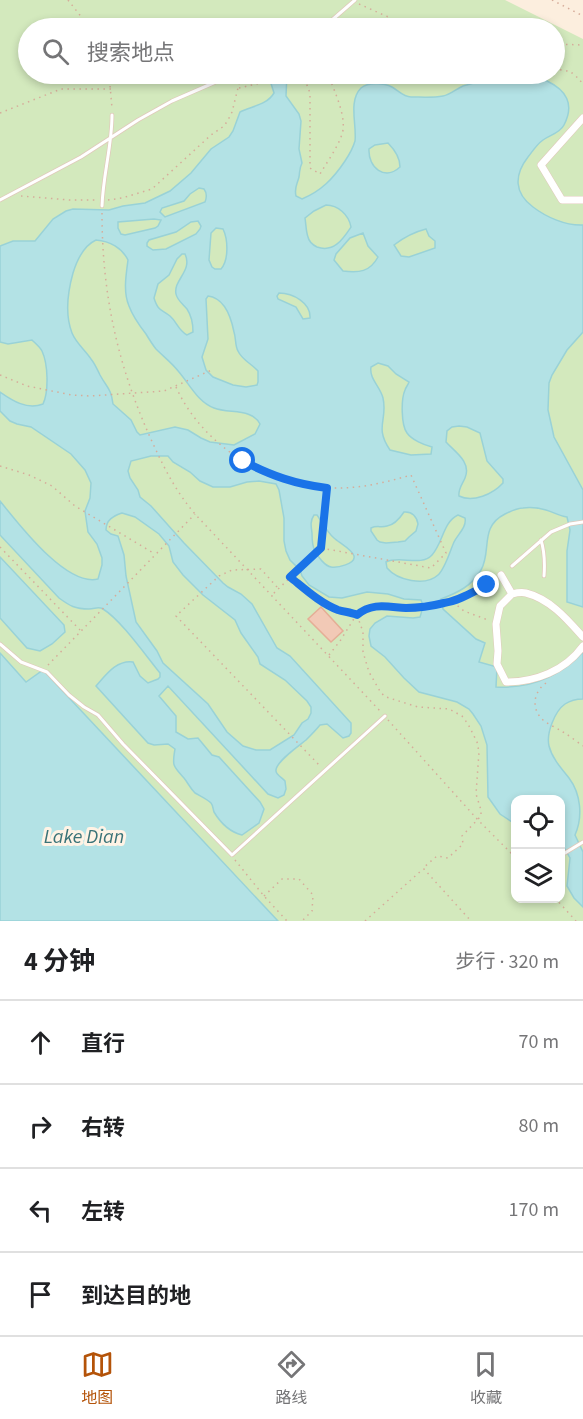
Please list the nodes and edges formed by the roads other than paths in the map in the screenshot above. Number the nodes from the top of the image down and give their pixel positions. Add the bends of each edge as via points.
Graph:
1 (355, 1) edge
2 (334, 18) edge
3 (211, 84) edge
4 (112, 115) road end
5 (583, 118) edge
6 (111, 137) junction
7 (0, 200) edge
8 (583, 200) edge
9 (102, 206) road end
10 (583, 522) edge
11 (542, 540) junction
12 (512, 566) dead end
13 (501, 575) road end
14 (544, 576) dead end
15 (512, 594) junction
16 (583, 637) edge
17 (0, 644) edge
18 (583, 646) edge
19 (385, 716) road end
20 (583, 842) edge
21 (565, 853) edge

1 - 2 lane
3 - 6 lane via 172,101
4 - 6 lane
5 - 8 street via 541,165 562,200
6 - 7 lane
6 - 9 lane
10 - 11 lane via 560,527
11 - 12 lane
11 - 14 lane
13 - 15 street
15 - 16 street via 537,598 562,614
15 - 18 street via 500,606 496,624 497,664 506,682 533,680 546,674 570,660
17 - 19 lane via 21,662 47,672 77,702 98,715 232,855
20 - 21 lane

